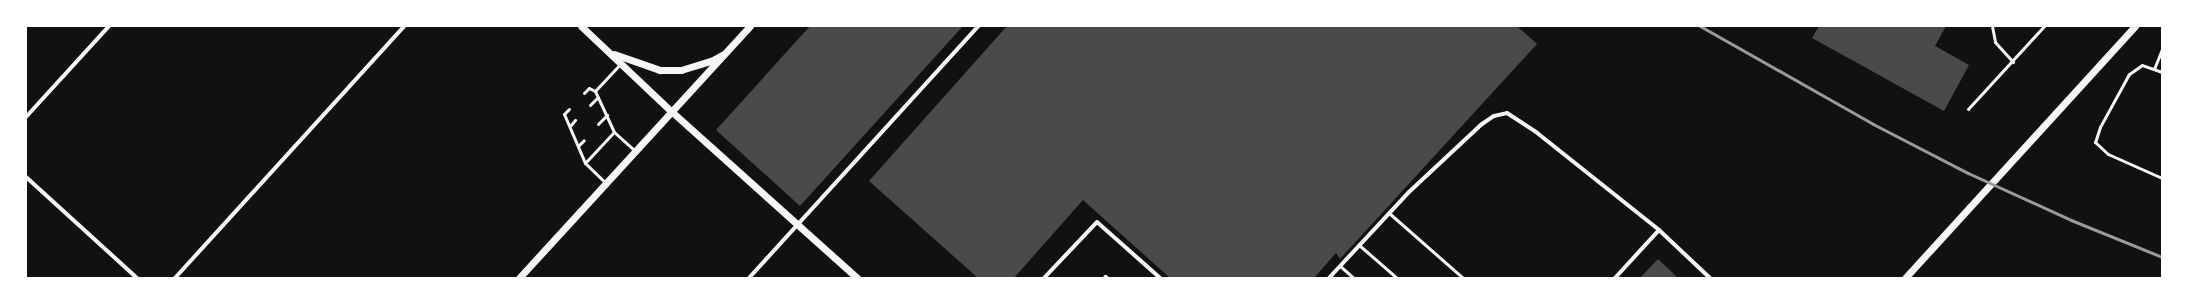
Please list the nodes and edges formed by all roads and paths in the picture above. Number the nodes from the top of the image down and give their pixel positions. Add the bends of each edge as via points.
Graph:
1 (110, 26) edge
2 (404, 26) edge
3 (581, 26) edge
4 (750, 26) edge
5 (978, 26) edge
6 (2044, 26) edge
7 (2135, 26) edge
8 (1991, 27) edge
9 (2162, 49) edge
10 (610, 52) junction
11 (727, 52) junction
12 (2012, 62) junction
13 (621, 63) junction
14 (2154, 69) junction
15 (2162, 72) edge
16 (595, 91) junction
17 (584, 93) dead end
18 (598, 97) junction
19 (590, 105) dead end
20 (569, 109) dead end
21 (1968, 110) dead end
22 (671, 111) junction
23 (607, 116) junction
24 (26, 117) edge
25 (575, 120) dead end
26 (598, 124) dead end
27 (570, 126) junction
28 (614, 132) junction
29 (584, 140) dead end
30 (578, 146) junction
31 (635, 151) junction
32 (585, 162) junction
33 (26, 177) edge
34 (2162, 178) edge
35 (606, 182) junction
36 (1389, 213) junction
37 (798, 225) junction
38 (1659, 230) junction
39 (1359, 245) junction
40 (1340, 266) junction
41 (137, 278) edge
42 (175, 278) edge
43 (519, 278) edge
44 (749, 278) edge
45 (857, 278) edge
46 (1044, 278) edge
47 (1103, 278) edge
48 (1108, 278) edge
49 (1160, 278) edge
50 (1329, 278) edge
51 (1354, 278) edge
52 (1397, 278) edge
53 (1463, 278) edge
54 (1615, 278) edge
55 (1710, 278) edge
56 (1906, 278) edge

1 - 24 street
2 - 42 street
3 - 10 street
4 - 11 street
5 - 37 street
6 - 12 lane
7 - 56 street
8 - 12 lane via 1995,42
9 - 14 lane
10 - 11 street via 660,70 681,70 711,61
10 - 13 street
11 - 22 street
12 - 21 lane
13 - 16 lane
13 - 22 street
14 - 15 lane
14 - 34 lane via 2142,65 2129,74 2100,127 2095,142 2108,154
16 - 17 lane via 589,88
16 - 18 lane
18 - 19 lane
18 - 23 lane
20 - 27 lane via 564,114
22 - 31 street
22 - 37 street
23 - 26 lane
23 - 28 lane
25 - 27 lane
27 - 30 lane
28 - 31 lane
28 - 32 lane
29 - 30 lane
30 - 32 lane
31 - 35 street
32 - 35 lane
33 - 41 street
35 - 43 street
36 - 38 street via 1482,124 1494,116 1508,113
36 - 39 street
36 - 53 lane
37 - 44 street
37 - 45 street
38 - 54 street
38 - 55 street
39 - 40 street
39 - 52 lane
40 - 50 street
40 - 51 lane
46 - 49 street via 1097,222
47 - 48 lane

